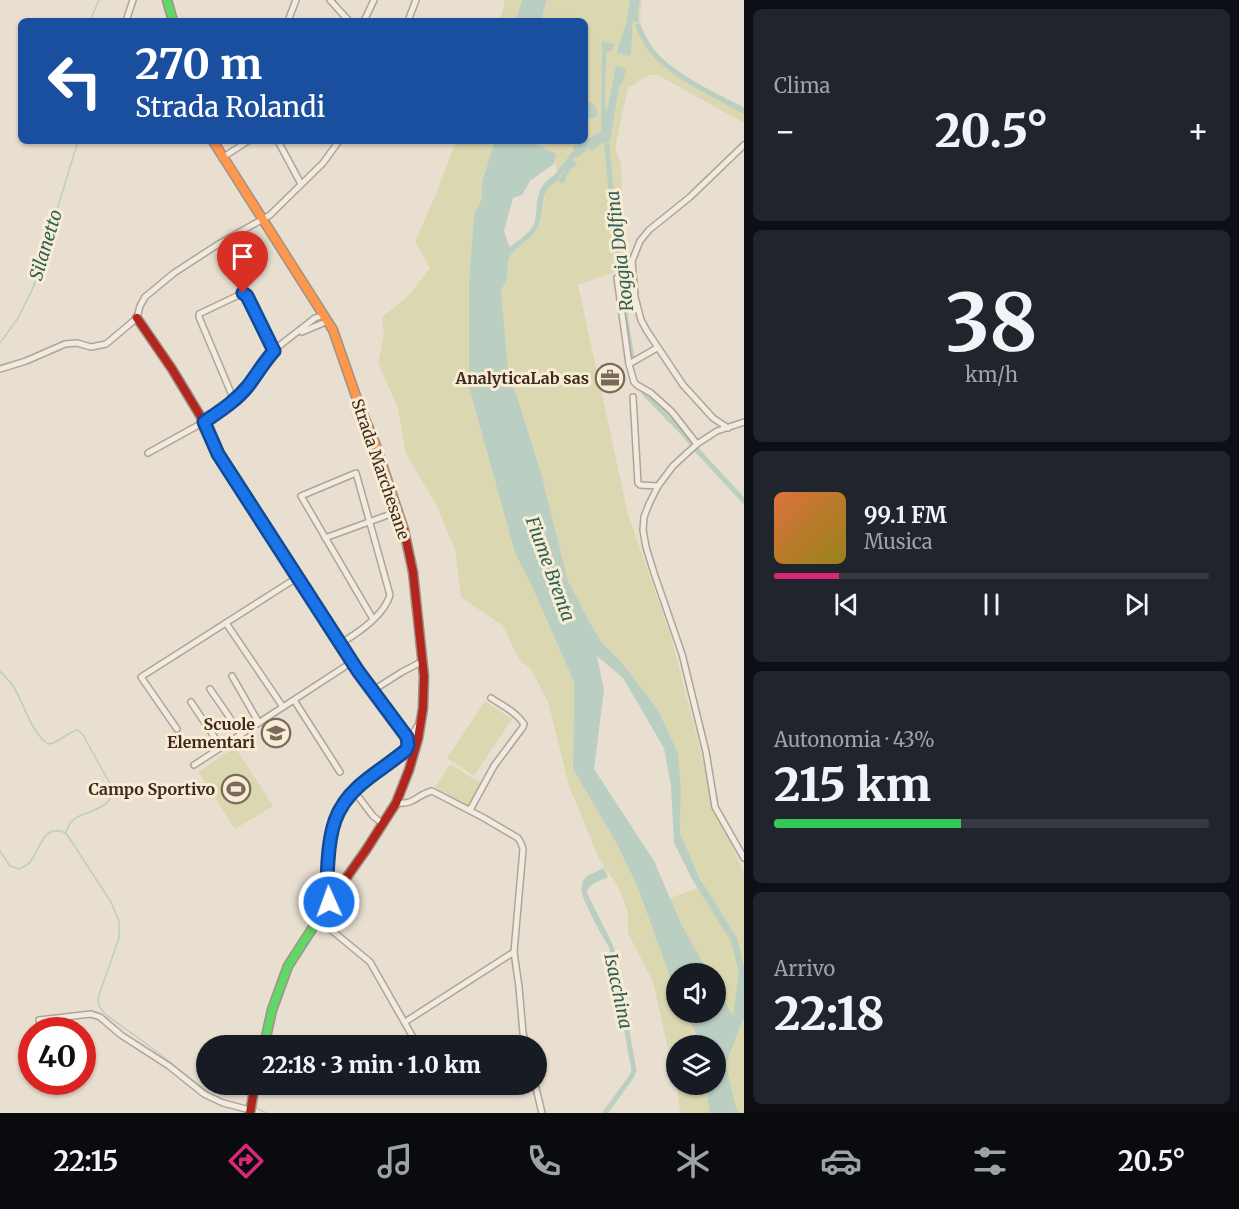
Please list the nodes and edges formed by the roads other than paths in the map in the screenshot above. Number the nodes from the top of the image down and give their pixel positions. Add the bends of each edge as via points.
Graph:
1 (133, 0) edge
2 (167, 0) edge
3 (296, 0) edge
4 (330, 0) edge
5 (374, 0) edge
6 (416, 0) edge
7 (127, 18) edge
8 (172, 18) edge
9 (289, 18) edge
10 (347, 18) edge
11 (365, 18) edge
12 (409, 18) edge
13 (215, 144) edge
14 (243, 144) edge
15 (280, 144) edge
16 (337, 144) edge
17 (744, 145) edge
18 (222, 158) junction
19 (301, 184) junction
20 (263, 219) junction
21 (617, 278) dead end
22 (316, 302) junction
23 (138, 318) junction
24 (327, 320) junction
25 (311, 322) junction
26 (290, 337) junction
27 (657, 348) junction
28 (274, 351) junction
29 (629, 364) junction
30 (0, 369) edge
31 (633, 397) dead end
32 (234, 400) junction
33 (713, 418) junction
34 (204, 422) junction
35 (744, 423) edge
36 (728, 428) junction
37 (720, 430) junction
38 (694, 446) junction
39 (147, 453) dead end
40 (658, 486) junction
41 (399, 511) junction
42 (370, 521) junction
43 (325, 538) junction
44 (298, 577) junction
45 (373, 619) junction
46 (226, 623) junction
47 (340, 643) junction
48 (423, 661) junction
49 (352, 662) junction
50 (232, 676) dead end
51 (210, 689) dead end
52 (372, 691) junction
53 (491, 698) dead end
54 (294, 700) junction
55 (191, 702) dead end
56 (283, 707) junction
57 (421, 718) junction
58 (259, 723) junction
59 (177, 729) dead end
60 (241, 734) junction
61 (408, 741) junction
62 (221, 747) junction
63 (194, 765) dead end
64 (340, 772) dead end
65 (354, 791) junction
66 (396, 803) junction
67 (470, 810) junction
68 (382, 824) junction
69 (744, 858) edge
70 (329, 902) junction
71 (318, 919) junction
72 (514, 952) junction
73 (65, 1017) edge
74 (405, 1023) junction
75 (266, 1035) edge
76 (412, 1035) edge
77 (523, 1035) edge
78 (253, 1095) edge
79 (538, 1095) edge
80 (250, 1111) edge
81 (542, 1113) edge

1 - 7 street
2 - 8 main road
3 - 9 street
4 - 10 street
5 - 11 street
6 - 12 street
13 - 18 main road, Strada Marchesane
14 - 18 street
15 - 19 street
16 - 19 street
17 - 27 street via 649,230 635,252 634,297 641,320
18 - 20 main road, Strada Marchesane
19 - 20 street
20 - 22 main road, Strada Marchesane
20 - 23 street via 174,273 145,297
21 - 29 street
22 - 24 main road, Strada Marchesane
22 - 25 street
23 - 30 street via 106,344 65,344
23 - 34 main road
24 - 25 street via 318,316
24 - 26 street
24 - 41 main road, Strada Marchesane
25 - 26 street
26 - 28 street
27 - 29 street
27 - 33 street
28 - 32 street
28 - 32 street via 245,294 199,314
29 - 38 street via 634,382 672,412
31 - 40 street via 638,483
32 - 34 street
33 - 36 street
33 - 37 street
34 - 39 street
34 - 44 main road via 218,454
35 - 36 street
36 - 37 street
37 - 38 street
38 - 40 street
40 - 69 street via 644,517 646,547 682,654 715,807
41 - 42 street
41 - 48 main road, Strada Marchesane via 413,572
42 - 43 street
42 - 43 street via 356,473 301,496
42 - 45 street via 390,595 388,604
43 - 45 street
44 - 46 street
44 - 47 main road
45 - 47 street
46 - 56 street
46 - 59 street via 141,677
47 - 49 main road
48 - 52 street
48 - 57 main road, Strada Marchesane
49 - 52 main road
49 - 54 street
50 - 58 street
51 - 60 street
52 - 61 main road
53 - 67 street via 524,724 494,766
54 - 56 street
54 - 64 street
55 - 62 street
56 - 58 street
57 - 61 street
57 - 66 main road, Strada Marchesane via 410,770
58 - 60 street
60 - 62 street
61 - 65 main road via 406,750
62 - 63 street
65 - 68 street
65 - 70 main road via 344,802 331,830
66 - 67 street via 409,804 432,791
66 - 68 main road, Strada Marchesane
67 - 72 street via 522,843
68 - 70 main road, Strada Marchesane
70 - 71 main road, Strada Marchesane
71 - 74 street via 370,962
71 - 75 main road, Strada Marchesane via 288,966
72 - 74 street
72 - 77 street
73 - 80 street via 100,1017 204,1094
74 - 76 street
78 - 80 main road
79 - 81 street

